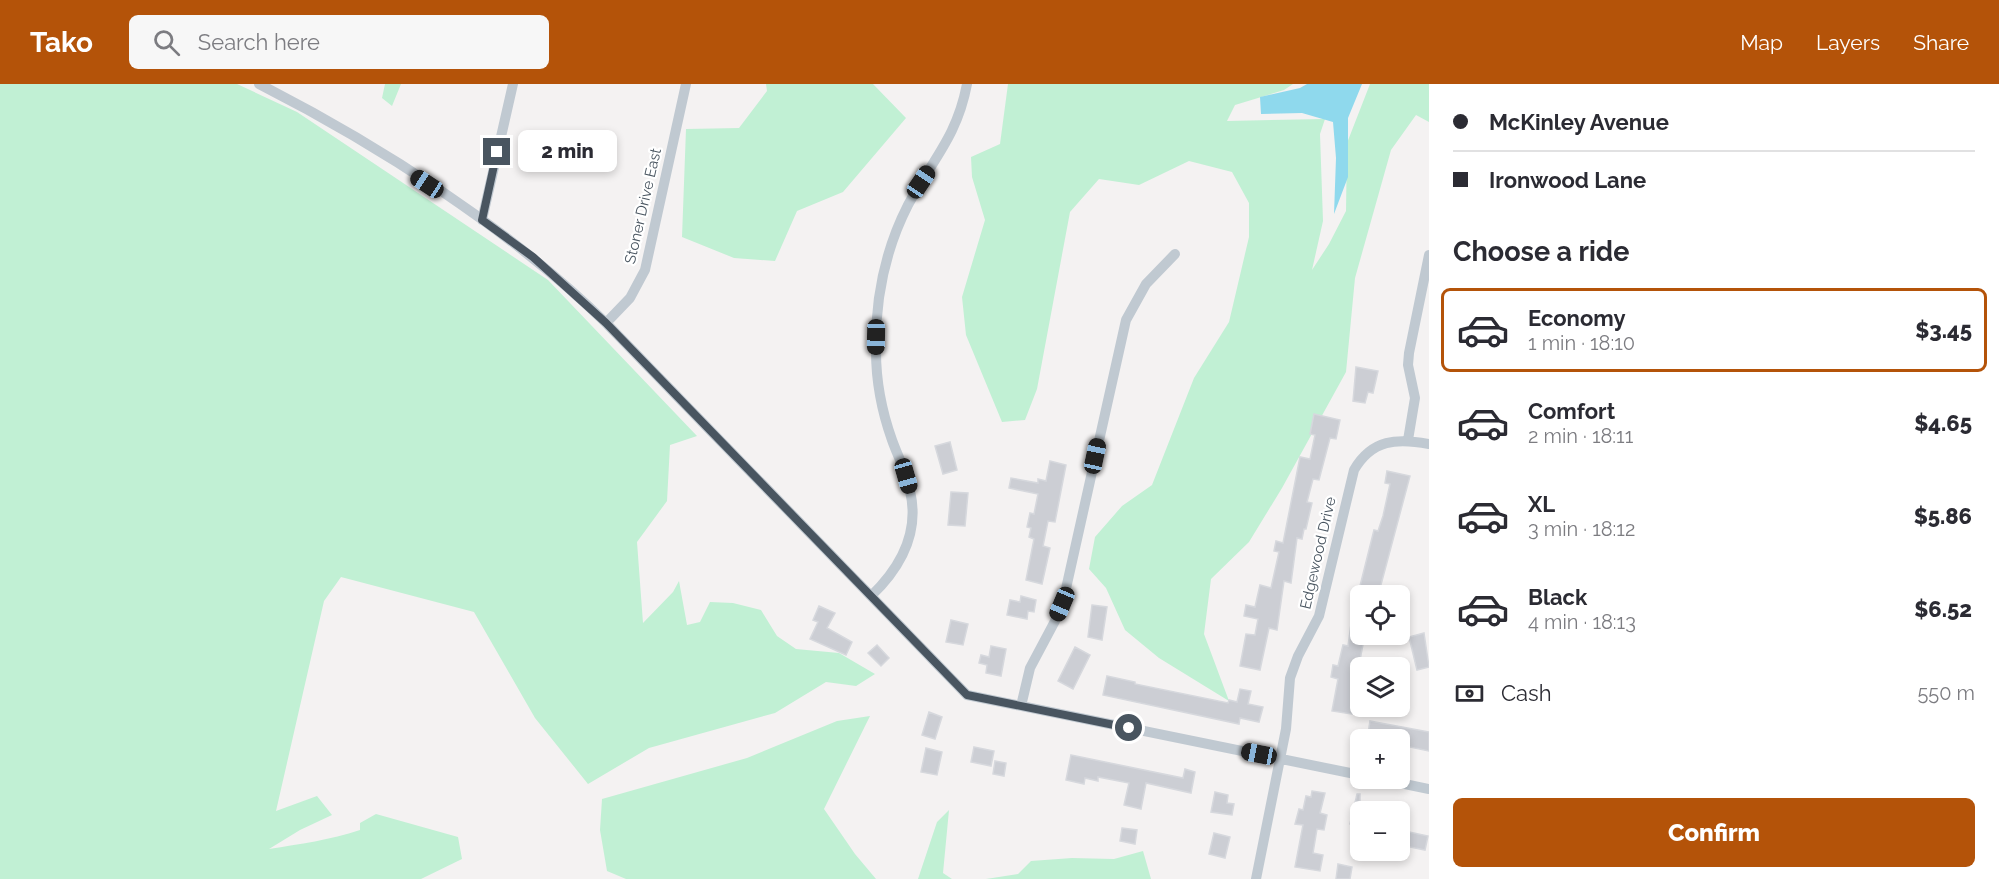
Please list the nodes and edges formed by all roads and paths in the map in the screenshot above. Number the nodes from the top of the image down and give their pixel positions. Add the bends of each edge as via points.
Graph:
1 (259, 84) edge
2 (513, 84) edge
3 (686, 84) edge
4 (967, 84) edge
5 (482, 220) junction
6 (1175, 254) dead end
7 (1429, 255) edge
8 (606, 323) junction
9 (1408, 440) junction
10 (1429, 444) edge
11 (871, 596) junction
12 (1021, 706) junction
13 (1280, 759) junction
14 (1350, 773) edge
15 (1410, 785) edge
16 (1429, 789) edge
17 (1256, 879) edge

1 - 5 street via 369,147
2 - 5 street
3 - 8 street, Stoner Drive East via 645,270 630,298
4 - 11 street via 957,125 917,190 896,234 880,291 876,322 878,381 883,411 913,508 901,560
5 - 8 street via 533,257
6 - 12 street via 1146,284 1126,320 1065,593 1055,621 1033,660
7 - 9 street via 1409,353 1415,398
8 - 11 street
9 - 10 street, Edgewood Drive
9 - 13 street, Edgewood Drive via 1378,445 1354,470 1319,616 1290,678
11 - 12 street via 967,695
12 - 13 street
13 - 14 street
13 - 17 street, Edgewood Drive
15 - 16 street

